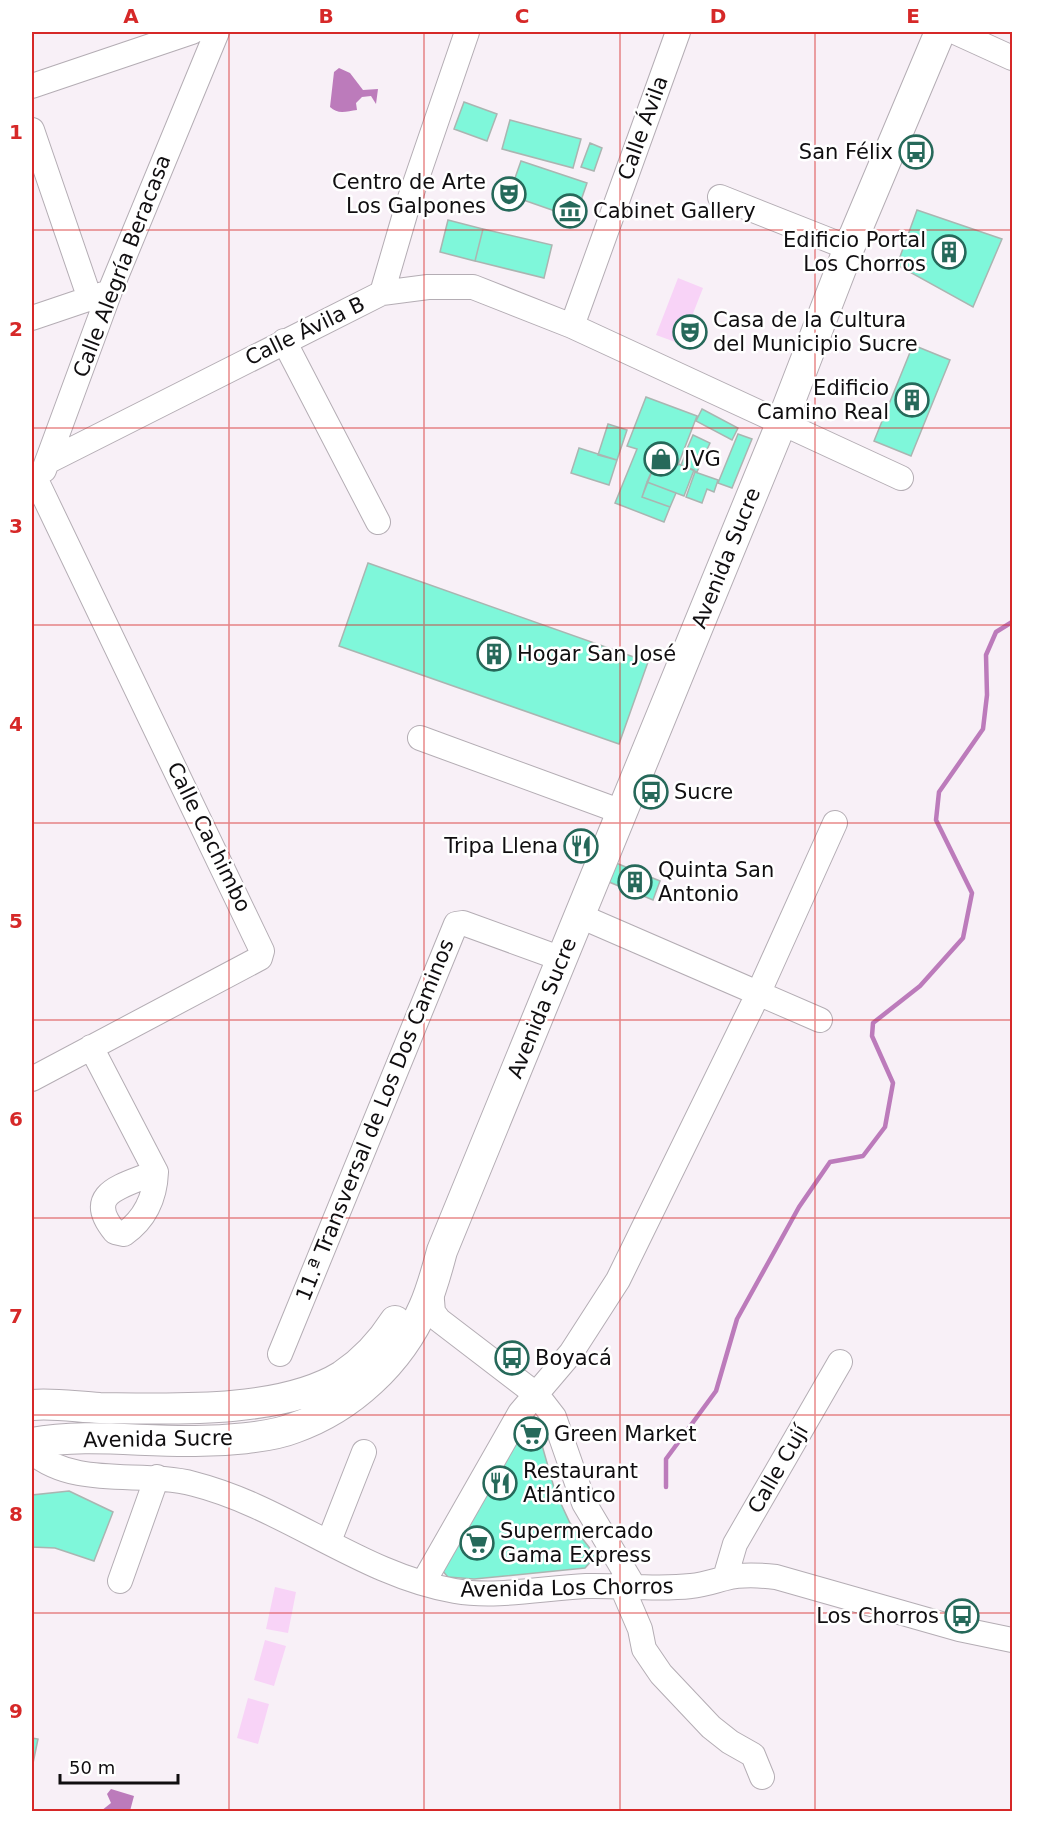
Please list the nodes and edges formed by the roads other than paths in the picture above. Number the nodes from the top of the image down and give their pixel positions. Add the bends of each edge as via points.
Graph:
1 (192, 32) edge
2 (216, 32) edge
3 (466, 32) edge
4 (678, 32) edge
5 (940, 32) edge
6 (955, 32) edge
7 (1012, 58) edge
8 (32, 86) edge
9 (32, 130) edge
10 (720, 197) dead end
11 (849, 248) junction
12 (382, 293) junction
13 (100, 295) junction
14 (32, 318) edge
15 (572, 326) junction
16 (284, 341) junction
17 (781, 424) junction
18 (47, 462) junction
19 (901, 478) dead end
20 (35, 494) edge
21 (378, 522) dead end
22 (420, 738) dead end
23 (622, 812) junction
24 (835, 823) dead end
25 (580, 916) junction
26 (562, 959) junction
27 (758, 994) junction
28 (820, 1020) dead end
29 (91, 1047) junction
30 (32, 1078) edge
31 (156, 1172) dead end
32 (442, 1251) junction
33 (431, 1289) junction
34 (477, 1350) junction
35 (280, 1354) dead end
36 (390, 1362) junction
37 (840, 1362) dead end
38 (537, 1395) junction
39 (35, 1405) edge
40 (32, 1443) edge
41 (32, 1452) edge
42 (364, 1452) dead end
43 (157, 1477) junction
44 (329, 1541) junction
45 (724, 1578) junction
46 (120, 1581) dead end
47 (423, 1583) junction
48 (628, 1587) junction
49 (1012, 1640) edge
50 (762, 1777) dead end

1 - 8 street
2 - 13 street, Calle Alegría Beracasa
3 - 12 street, Calle Ávila B
4 - 15 street, Calle Ávila
5 - 11 main road, Avenida Sucre
6 - 7 street
9 - 13 street
10 - 11 street
11 - 17 main road, Avenida Sucre
12 - 15 street via 428,286 473,287
12 - 16 street, Calle Ávila B
13 - 14 street
13 - 18 street, Calle Alegría Beracasa
15 - 17 street
16 - 18 street, Calle Ávila B
16 - 21 street
17 - 19 street
17 - 23 main road, Avenida Sucre
18 - 20 street, Calle Alegría Beracasa
20 - 29 street, Calle Cachimbo via 262,951 260,958
22 - 23 street
23 - 25 main road, Avenida Sucre
24 - 27 street
25 - 26 main road, Avenida Sucre
25 - 27 street
26 - 32 main road, Avenida Sucre
26 - 35 street, 11.ª Transversal de Los Dos Caminos via 463,923 456,924
27 - 28 street
27 - 38 street via 618,1280 571,1353
29 - 30 street, Calle Cachimbo
29 - 31 street
32 - 33 main road, Avenida Sucre
32 - 39 main road, Avenida Sucre via 380,1343 341,1376 305,1392 204,1409
33 - 34 street via 433,1312 439,1320
33 - 36 main road, Avenida Sucre
34 - 36 street via 426,1332 409,1341
34 - 38 street
36 - 40 main road, Avenida Sucre via 356,1394 293,1429 230,1440
37 - 45 street, Calle Cují via 735,1544
38 - 47 street via 520,1413
38 - 48 street via 554,1417 584,1503
41 - 43 street, Avenida Los Chorros via 77,1472
42 - 44 street
43 - 44 street, Avenida Los Chorros via 216,1489
43 - 46 street
44 - 47 street, Avenida Los Chorros
45 - 48 street, Avenida Los Chorros via 690,1587
45 - 49 street, Avenida Los Chorros via 776,1577 958,1629
47 - 48 street, Avenida Los Chorros via 476,1594
48 - 50 street via 644,1649 661,1674 711,1726 753,1755

